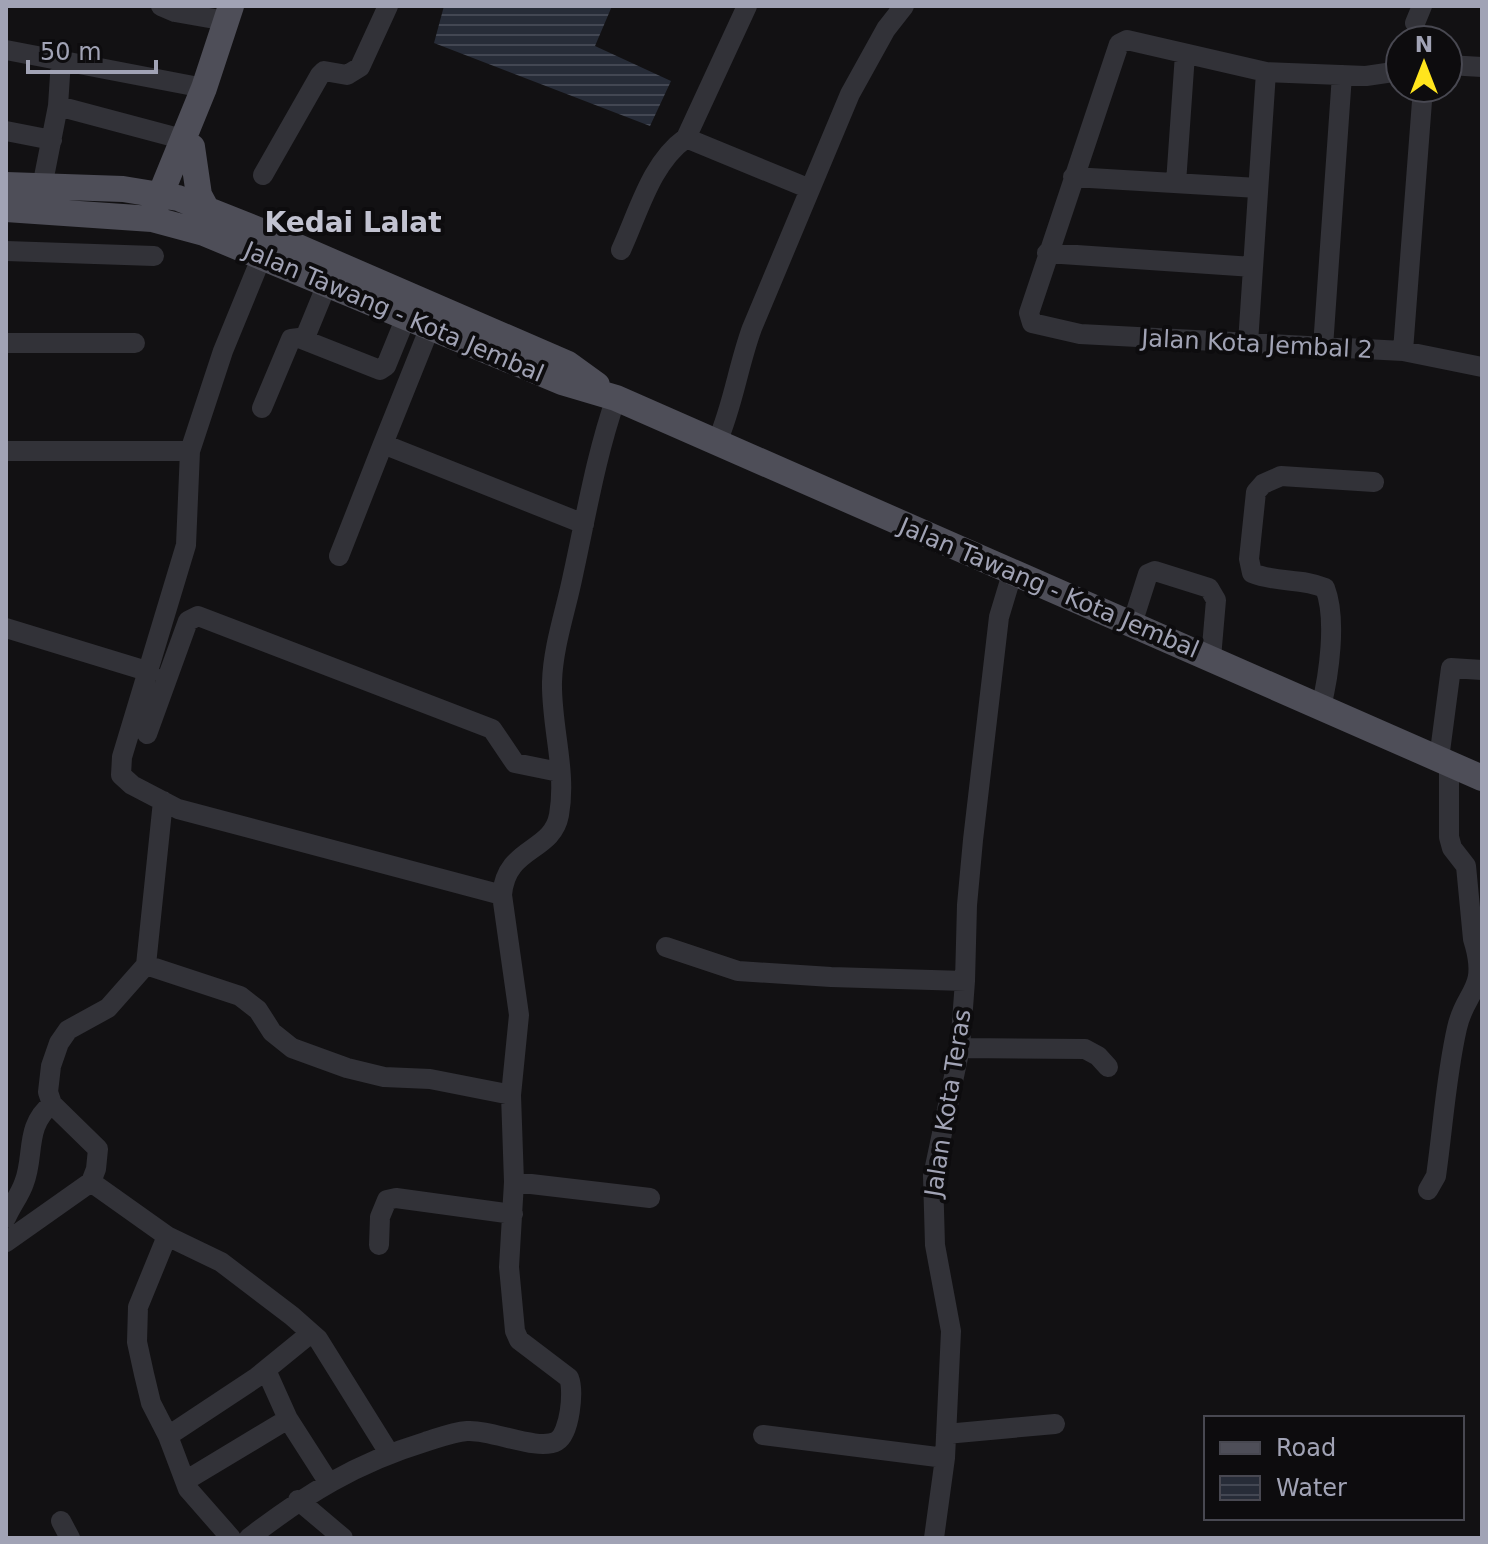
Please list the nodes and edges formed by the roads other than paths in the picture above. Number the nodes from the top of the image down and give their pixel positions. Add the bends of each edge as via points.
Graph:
1 (161, 6) edge
2 (388, 6) edge
3 (747, 6) edge
4 (904, 6) edge
5 (228, 13) edge
6 (6, 50) edge
7 (1185, 54) junction
8 (61, 60) junction
9 (1266, 72) junction
10 (1384, 73) edge
11 (1342, 75) junction
12 (204, 88) junction
13 (1422, 104) edge
14 (58, 106) junction
15 (6, 131) edge
16 (686, 138) junction
17 (52, 140) junction
18 (184, 144) junction
19 (263, 175) dead end
20 (1073, 177) junction
21 (1176, 183) junction
22 (6, 185) edge
23 (42, 187) junction
24 (1258, 188) junction
25 (123, 189) junction
26 (810, 189) junction
27 (206, 208) junction
28 (6, 209) edge
29 (166, 209) junction
30 (621, 250) dead end
31 (6, 251) edge
32 (1047, 253) junction
33 (154, 256) dead end
34 (262, 256) junction
35 (1253, 267) junction
36 (327, 284) junction
37 (406, 317) junction
38 (430, 327) junction
39 (304, 340) junction
40 (6, 343) edge
41 (135, 343) dead end
42 (1248, 343) junction
43 (1323, 347) junction
44 (1403, 351) junction
45 (1482, 367) edge
46 (616, 398) junction
47 (262, 408) dead end
48 (717, 442) junction
49 (383, 444) junction
50 (6, 451) edge
51 (190, 451) junction
52 (1374, 482) dead end
53 (584, 524) junction
54 (339, 556) dead end
55 (1012, 574) junction
56 (1132, 624) junction
57 (6, 628) edge
58 (165, 654) junction
59 (1211, 658) junction
60 (1482, 670) edge
61 (150, 672) junction
62 (1321, 707) junction
63 (147, 734) dead end
64 (1444, 761) junction
65 (559, 772) junction
66 (1482, 778) edge
67 (163, 801) junction
68 (502, 895) junction
69 (666, 947) dead end
70 (1479, 947) edge
71 (146, 965) junction
72 (965, 981) junction
73 (960, 1048) junction
74 (1108, 1067) dead end
75 (511, 1095) junction
76 (52, 1104) junction
77 (91, 1182) junction
78 (514, 1182) junction
79 (1428, 1190) dead end
80 (650, 1198) dead end
81 (513, 1214) junction
82 (6, 1218) edge
83 (167, 1236) junction
84 (6, 1242) edge
85 (379, 1245) dead end
86 (311, 1333) junction
87 (266, 1370) junction
88 (288, 1419) junction
89 (1055, 1424) dead end
90 (946, 1434) junction
91 (763, 1435) dead end
92 (168, 1436) junction
93 (389, 1453) junction
94 (945, 1458) junction
95 (185, 1481) junction
96 (329, 1483) junction
97 (298, 1500) junction
98 (231, 1538) edge
99 (249, 1538) edge
100 (343, 1538) edge
101 (934, 1538) edge

1 - 5 street via 175,12
2 - 19 street via 360,67 347,75 320,75
3 - 16 street
4 - 26 street via 850,94
5 - 12 main road
6 - 8 street
7 - 9 street
7 - 20 street via 1127,40 1119,44
7 - 21 street
8 - 12 street
8 - 14 street
9 - 11 street
9 - 24 street
10 - 11 street
11 - 43 street
12 - 18 main road
13 - 44 street
14 - 17 street
14 - 18 street
15 - 17 street
16 - 26 street
16 - 30 street via 661,162
17 - 23 street
18 - 25 main road via 166,163
18 - 27 main road
18 - 29 main road
20 - 21 street
20 - 32 street
21 - 24 street
22 - 23 main road
23 - 25 main road
24 - 35 street
25 - 29 main road
26 - 48 street via 741,357
27 - 29 main road, Jalan Tawang - Kota Jembal
27 - 46 main road, Jalan Tawang - Kota Jembal via 568,364
28 - 29 main road
29 - 34 main road, Jalan Tawang - Kota Jembal
31 - 33 street
32 - 35 street
32 - 42 street, Jalan Kota Jembal 2 via 1030,303 1032,323 1080,334
34 - 36 main road, Jalan Tawang - Kota Jembal
34 - 51 street
35 - 42 street
36 - 37 main road, Jalan Tawang - Kota Jembal
36 - 39 street
37 - 38 main road, Jalan Tawang - Kota Jembal
37 - 39 street via 380,370
38 - 46 main road, Jalan Tawang - Kota Jembal via 562,382
38 - 49 street
39 - 47 street via 289,343
40 - 41 street
42 - 43 street, Jalan Kota Jembal 2
43 - 44 street, Jalan Kota Jembal 2
44 - 45 street, Jalan Kota Jembal 2
46 - 48 main road, Jalan Tawang - Kota Jembal
46 - 53 street
48 - 55 main road, Jalan Tawang - Kota Jembal
49 - 53 street
49 - 54 street
50 - 51 street
51 - 58 street via 186,545
52 - 62 street via 1281,476 1256,492 1252,573 1315,583 1325,588 1329,599 1330,651
53 - 65 street via 553,670
55 - 56 main road, Jalan Tawang - Kota Jembal
55 - 72 street, Jalan Kota Teras via 999,617 973,840
56 - 59 main road, Jalan Tawang - Kota Jembal
56 - 59 street via 1148,574 1155,571 1209,588 1216,600
57 - 61 street
58 - 61 street
58 - 63 street
58 - 65 street via 188,621 198,616 492,729 515,763
59 - 62 main road, Jalan Tawang - Kota Jembal
60 - 64 street via 1451,668
61 - 67 street via 121,775
62 - 64 main road, Jalan Tawang - Kota Jembal
64 - 66 main road, Jalan Tawang - Kota Jembal
64 - 70 street via 1449,837 1466,866
65 - 68 street via 555,828 510,867
67 - 68 street
67 - 71 street
68 - 75 street via 519,1015
69 - 72 street via 738,971
70 - 79 street via 1480,972 1457,1026 1436,1176
71 - 75 street via 240,996 292,1048 347,1068
71 - 76 street via 108,1008 76,1024 59,1043 48,1092
72 - 73 street, Jalan Kota Teras
73 - 74 street via 1085,1049
73 - 90 street, Jalan Kota Teras via 933,1176 935,1245 951,1331
75 - 78 street
76 - 77 street via 98,1149
76 - 82 street via 37,1125 24,1184
77 - 83 street
77 - 84 street
78 - 80 street
78 - 81 street
81 - 85 street via 387,1200
81 - 93 street via 509,1267 515,1331 519,1340 569,1378 573,1393 565,1433 541,1444 467,1431
83 - 86 street via 221,1262
83 - 92 street via 138,1307 137,1342 151,1403
86 - 87 street
86 - 93 street
87 - 88 street
87 - 92 street
88 - 95 street
88 - 96 street
89 - 90 street
90 - 94 street, Jalan Kota Teras
91 - 94 street
92 - 95 street
93 - 96 street
94 - 101 street, Jalan Kota Teras
95 - 98 street
96 - 97 street
97 - 99 street
97 - 100 street

